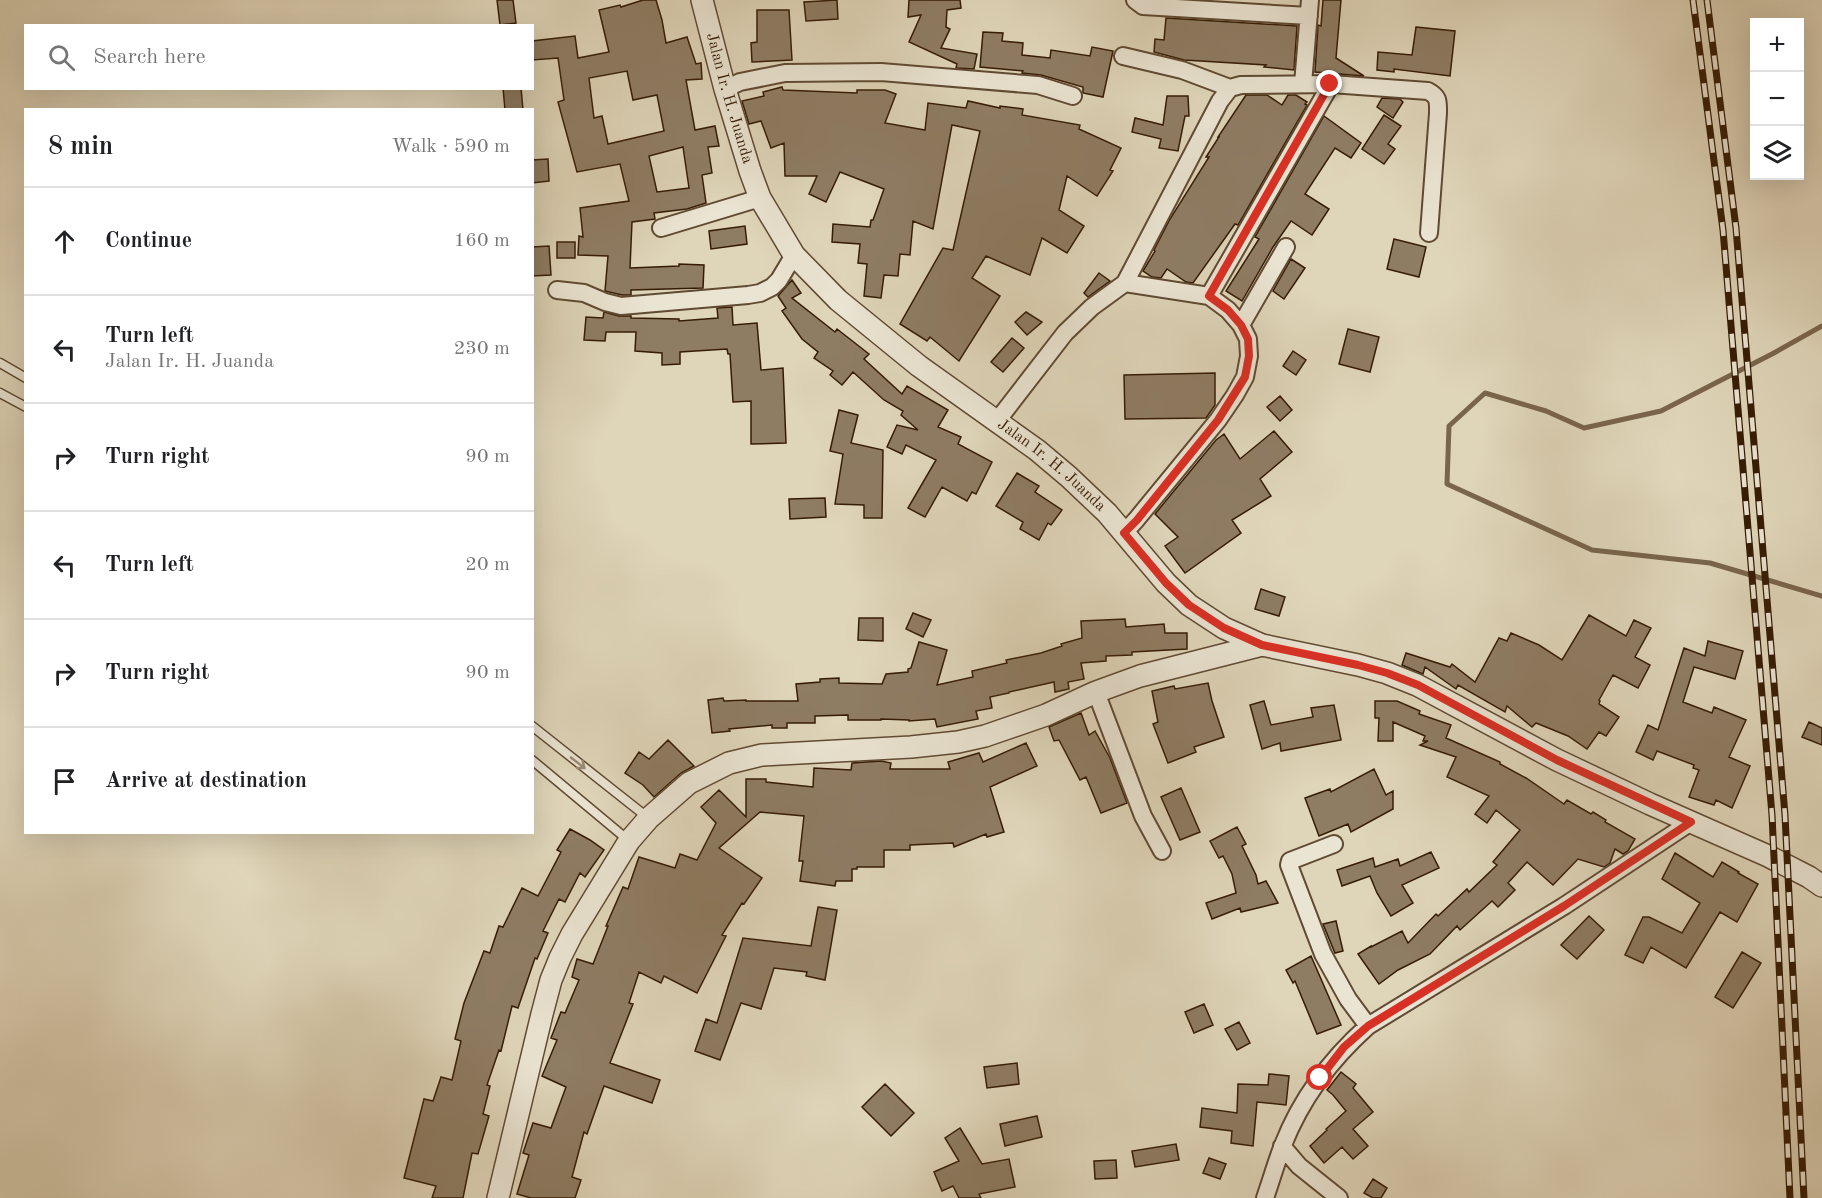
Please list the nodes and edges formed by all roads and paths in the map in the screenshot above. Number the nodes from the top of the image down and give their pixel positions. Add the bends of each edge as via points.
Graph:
1 (702, 0) edge
2 (1135, 0) edge
3 (1310, 8) edge
4 (1123, 56) dead end
5 (1303, 84) junction
6 (1330, 84) junction
7 (1230, 88) junction
8 (725, 89) junction
9 (1073, 96) dead end
10 (760, 198) junction
11 (661, 228) dead end
12 (1429, 233) dead end
13 (1286, 247) dead end
14 (794, 255) junction
15 (1125, 283) junction
16 (556, 290) dead end
17 (1209, 296) junction
18 (1241, 325) junction
19 (0, 363) edge
20 (24, 377) edge
21 (0, 393) edge
22 (24, 406) edge
23 (997, 422) junction
24 (1124, 533) junction
25 (1262, 645) junction
26 (1096, 692) junction
27 (534, 728) edge
28 (534, 762) edge
29 (649, 818) junction
30 (1691, 822) junction
31 (629, 841) junction
32 (1335, 844) dead end
33 (1162, 851) dead end
34 (1822, 886) edge
35 (1368, 1026) junction
36 (1282, 1146) junction
37 (498, 1198) edge
38 (1265, 1198) edge
39 (1339, 1198) edge

1 - 8 street, Jalan Ir. H. Juanda
2 - 3 street via 1143,6
3 - 5 street
4 - 7 street via 1182,70
5 - 6 street
5 - 7 street
6 - 12 street via 1428,91 1435,95 1438,113
6 - 17 street
7 - 15 street
8 - 9 street via 785,73 881,72 1038,85
8 - 10 street, Jalan Ir. H. Juanda
10 - 11 street
10 - 14 street, Jalan Ir. H. Juanda
13 - 18 street
14 - 16 street via 772,287 748,295 621,306 584,293
14 - 23 street, Jalan Ir. H. Juanda via 838,300 911,360
15 - 17 street
15 - 23 street via 1065,333
17 - 18 street
18 - 24 street via 1248,339 1245,377 1218,420
19 - 20 lane
21 - 22 lane
23 - 24 street, Jalan Ir. H. Juanda via 1070,477
24 - 25 street, Jalan Ir. H. Juanda via 1189,605 1224,628
25 - 26 street via 1140,676
25 - 30 street, Jalan Ir. H. Juanda via 1349,663 1418,685 1557,760
26 - 29 street via 1008,729 958,742 743,758 689,783
26 - 33 street via 1143,816
27 -> 29 lane
28 - 31 lane
29 - 31 street
30 - 34 street, Jalan Ir. H. Juanda via 1768,856
30 - 35 street via 1564,906
31 - 37 street via 572,934 551,980
32 - 35 street via 1290,861 1289,865 1323,954
35 - 36 street via 1344,1047 1320,1078
36 - 38 street
36 - 39 street via 1299,1166

